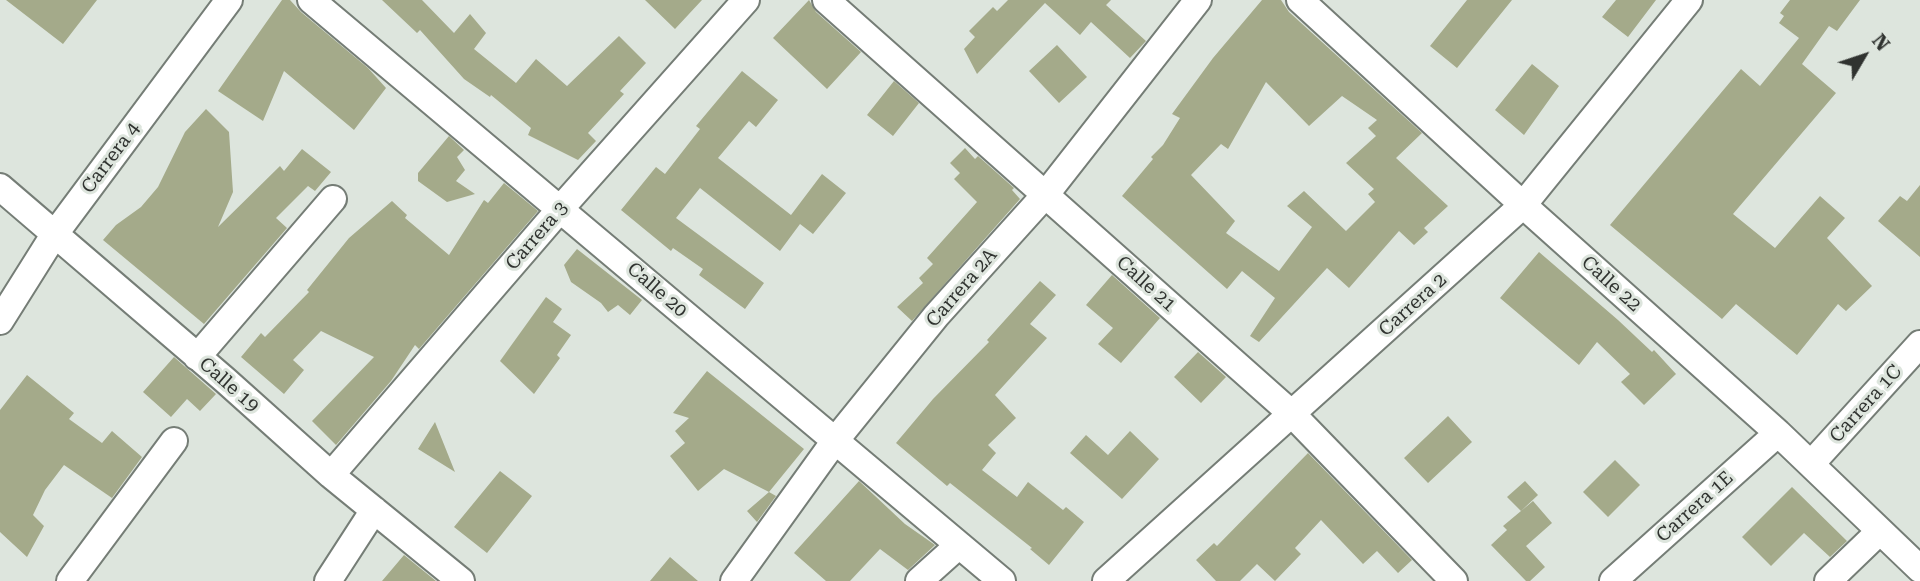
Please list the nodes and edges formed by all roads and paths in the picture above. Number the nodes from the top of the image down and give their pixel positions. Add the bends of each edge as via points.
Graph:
1 (229, 0) edge
2 (311, 0) edge
3 (746, 0) edge
4 (826, 0) edge
5 (1198, 0) edge
6 (1300, 0) edge
7 (1689, 0) edge
8 (0, 187) edge
9 (1046, 194) junction
10 (332, 199) dead end
11 (1523, 205) junction
12 (561, 208) junction
13 (54, 235) junction
14 (0, 321) edge
15 (1920, 344) edge
16 (197, 357) junction
17 (1292, 414) junction
18 (1778, 433) junction
19 (174, 441) dead end
20 (834, 442) junction
21 (1811, 464) junction
22 (331, 475) junction
23 (373, 510) junction
24 (1880, 531) junction
25 (959, 545) junction
26 (1920, 569) edge
27 (70, 581) edge
28 (328, 581) edge
29 (461, 581) edge
30 (734, 581) edge
31 (919, 581) edge
32 (1002, 581) edge
33 (1106, 581) edge
34 (1454, 581) edge
35 (1613, 581) edge
36 (1828, 581) edge

1 - 13 street, Carrera 4
2 - 12 street, Calle 20
3 - 12 street, Carrera 3
4 - 9 street, Calle 21
5 - 9 street, Carrera 2A
6 - 11 street, Calle 22
7 - 11 street, Carrera 2
8 - 13 street, Calle 19
9 - 17 street, Calle 21
9 - 20 street, Carrera 2A via 936,316
10 - 16 street
11 - 17 street, Carrera 2
11 - 18 street, Calle 22
12 - 20 street, Calle 20
12 - 22 street, Carrera 3
13 - 14 street, Carrera 4
13 - 16 street, Calle 19
15 - 21 street, Carrera 1C
16 - 22 street, Calle 19
17 - 33 street, Carrera 2
17 - 34 street, Calle 21
18 - 21 street, Calle 22
18 - 35 street, Carrera 1E
19 - 27 street
20 - 25 street, Calle 20
20 - 30 street, Carrera 2A
21 - 24 street, Calle 22
22 - 23 street, Calle 19
23 - 28 street
23 - 29 street, Calle 19
24 - 26 street, Calle 22
24 - 36 street
25 - 31 street
25 - 32 street, Calle 20

